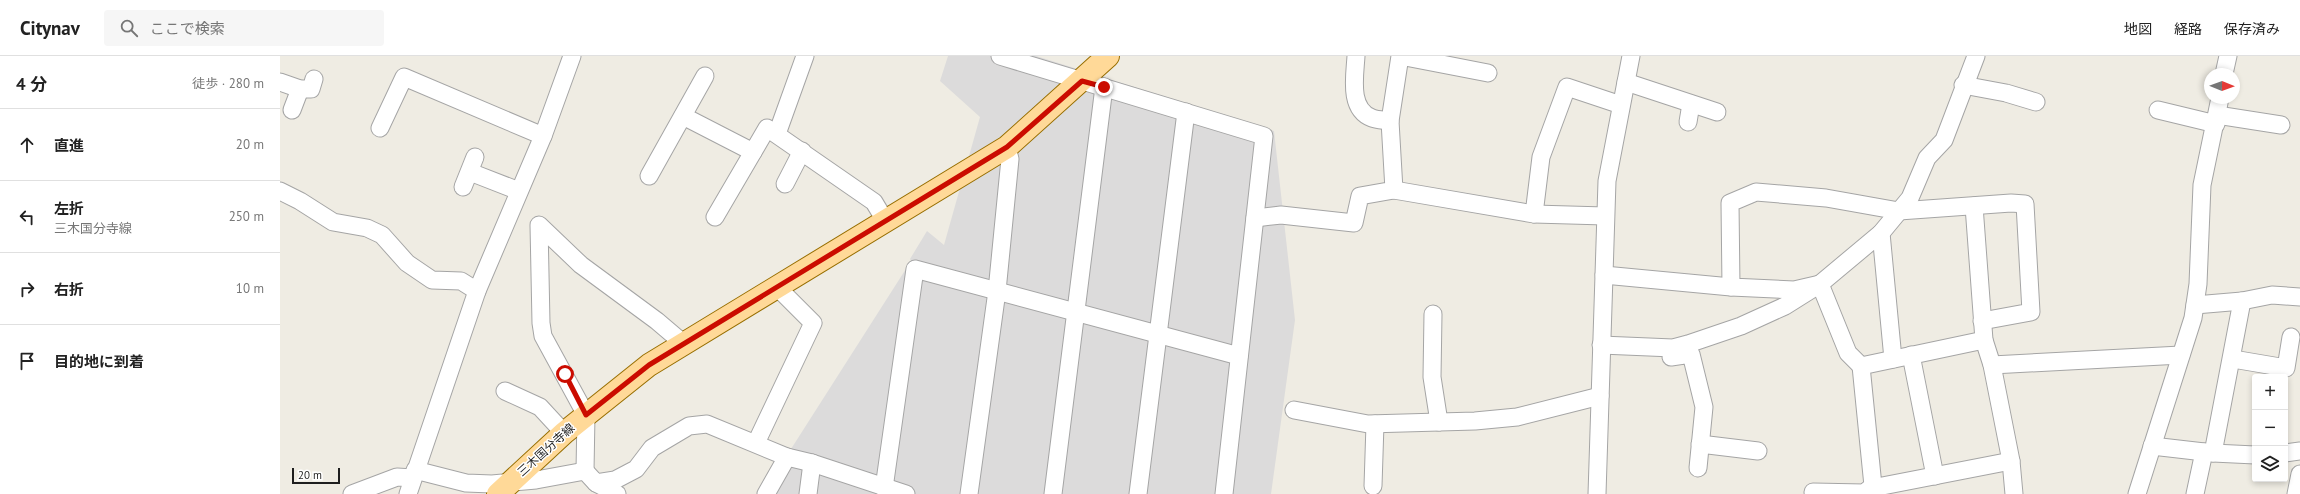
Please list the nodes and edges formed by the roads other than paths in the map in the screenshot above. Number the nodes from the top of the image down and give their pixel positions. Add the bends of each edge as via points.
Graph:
1 (572, 56) edge
2 (805, 56) edge
3 (1000, 56) edge
4 (1108, 56) edge
5 (1356, 56) edge
6 (1631, 56) edge
7 (1976, 56) edge
8 (2228, 56) edge
9 (2225, 68) edge
10 (1488, 74) dead end
11 (705, 76) dead end
12 (314, 79) dead end
13 (1082, 81) junction
14 (280, 82) edge
15 (1626, 82) junction
16 (1963, 85) junction
17 (1104, 87) junction
18 (300, 89) junction
19 (2036, 102) dead end
20 (1691, 104) junction
21 (1621, 105) junction
22 (292, 110) dead end
23 (2158, 110) dead end
24 (1186, 112) junction
25 (1717, 112) dead end
26 (2218, 112) edge
27 (683, 116) junction
28 (1390, 121) junction
29 (1688, 122) dead end
30 (2281, 125) dead end
31 (380, 128) dead end
32 (777, 134) junction
33 (543, 136) junction
34 (1007, 147) junction
35 (802, 151) junction
36 (753, 152) junction
37 (469, 172) dead end
38 (649, 176) dead end
39 (785, 184) dead end
40 (1394, 190) junction
41 (280, 191) edge
42 (519, 191) junction
43 (1974, 206) junction
44 (1899, 211) junction
45 (1534, 214) junction
46 (1605, 216) junction
47 (715, 217) dead end
48 (1255, 218) junction
49 (886, 222) junction
50 (1881, 233) junction
51 (1604, 275) junction
52 (1820, 284) junction
53 (777, 287) junction
54 (1731, 287) junction
55 (477, 291) junction
56 (997, 291) junction
57 (2300, 297) edge
58 (2242, 301) junction
59 (2195, 305) junction
60 (1076, 312) junction
61 (1433, 314) dead end
62 (1982, 321) junction
63 (1159, 334) junction
64 (2292, 337) dead end
65 (1984, 340) junction
66 (684, 344) junction
67 (1601, 350) junction
68 (1912, 355) junction
69 (1239, 356) junction
70 (2181, 356) junction
71 (1893, 359) junction
72 (2233, 359) junction
73 (1992, 365) junction
74 (1861, 366) junction
75 (505, 391) dead end
76 (1600, 396) junction
77 (1294, 410) dead end
78 (586, 415) junction
79 (1439, 422) junction
80 (1375, 424) junction
81 (564, 433) junction
82 (756, 443) junction
83 (1700, 444) junction
84 (2152, 446) junction
85 (1758, 451) dead end
86 (2300, 451) edge
87 (2209, 452) junction
88 (2288, 452) edge
89 (2252, 455) edge
90 (786, 457) junction
91 (2011, 461) junction
92 (812, 463) junction
93 (1698, 468) dead end
94 (2300, 474) edge
95 (1935, 476) junction
96 (591, 477) junction
97 (412, 481) edge
98 (1373, 486) dead end
99 (505, 488) edge
100 (1876, 489) edge
101 (894, 492) edge
102 (1813, 492) dead end
103 (352, 494) edge
104 (617, 494) edge
105 (766, 494) edge
106 (808, 494) edge
107 (969, 494) edge
108 (1053, 494) edge
109 (1138, 494) edge
110 (1224, 494) edge
111 (1597, 494) edge
112 (2014, 494) edge
113 (2137, 494) edge
114 (2195, 494) edge
115 (2296, 494) edge

1 - 33 street
2 - 32 street
3 - 13 street
4 - 13 main road, 三木国分寺線
5 - 28 street via 1354,91 1359,107 1371,118
6 - 15 street
7 - 16 street
8 - 9 street
10 - 28 street via 1400,56
11 - 27 street
12 - 18 street via 311,89
13 - 17 street
13 - 34 main road, 三木国分寺線
14 - 18 street
15 - 20 street
15 - 21 street
16 - 19 street
16 - 44 street via 1944,140 1927,158 1910,198
17 - 24 street
17 - 60 street
18 - 22 street
20 - 25 street
20 - 29 street
21 - 45 street via 1567,87 1541,157
21 - 46 street via 1606,181
23 - 26 street
24 - 48 street via 1264,136
24 - 63 street
26 - 30 street
26 - 59 street via 2202,185
27 - 36 street
27 - 38 street
28 - 40 street
31 - 33 street via 404,77
32 - 35 street
32 - 36 street via 767,128
33 - 42 street
34 - 49 main road, 三木国分寺線
34 - 56 street via 1010,159
35 - 39 street
35 - 49 street via 874,202
36 - 47 street
37 - 42 street
40 - 45 street
40 - 48 street via 1360,196 1354,223 1281,215
41 - 55 street via 300,200 333,222 367,228 382,235 407,263 432,280 461,281
42 - 55 street
43 - 44 street
43 - 62 street
43 - 62 street via 2025,204 2031,312
44 - 50 street
44 - 54 street via 1826,198 1756,192 1730,203
45 - 46 street
46 - 51 street
48 - 69 street
49 - 53 main road, 三木国分寺線
50 - 52 street
50 - 71 street
51 - 54 street
51 - 67 street
52 - 54 street via 1794,290
52 - 67 street via 1785,306 1747,324 1688,344 1673,348
52 - 74 street via 1848,353
53 - 66 main road, 三木国分寺線
53 - 82 street via 813,323
55 - 97 street
56 - 60 street
56 - 101 street via 915,269
56 - 107 street
57 - 58 street via 2272,295
58 - 59 street
58 - 72 street
59 - 70 street
60 - 63 street
60 - 108 street
61 - 79 street via 1432,377
62 - 65 street
63 - 69 street
63 - 109 street
64 - 72 street via 2286,368
65 - 68 street
65 - 73 street
66 - 78 main road, 三木国分寺線 via 649,365
66 - 78 street via 582,265 540,225 543,336
67 - 76 street
67 - 83 street via 1676,358 1691,354 1704,407
68 - 71 street
68 - 95 street
69 - 110 street
70 - 73 street
70 - 84 street
71 - 74 street
72 - 87 street
73 - 91 street
74 - 100 street
75 - 81 street via 540,407
76 - 79 street via 1517,417
76 - 111 street
77 - 80 street
78 - 81 main road, 三木国分寺線
78 - 96 street
79 - 80 street
80 - 98 street
81 - 99 main road, 三木国分寺線
82 - 90 street
82 - 96 street via 707,424 689,426 652,448 636,469 615,480
83 - 85 street
83 - 93 street
84 - 87 street
84 - 113 street
86 - 88 street
87 - 89 street
87 - 114 street
90 - 92 street
90 - 105 street
91 - 95 street
91 - 112 street
92 - 101 street
92 - 106 street
94 - 115 street
95 - 100 street
96 - 99 street via 536,480
96 - 104 street
97 - 99 street via 492,484
97 - 103 street via 397,477
100 - 102 street via 1864,493

